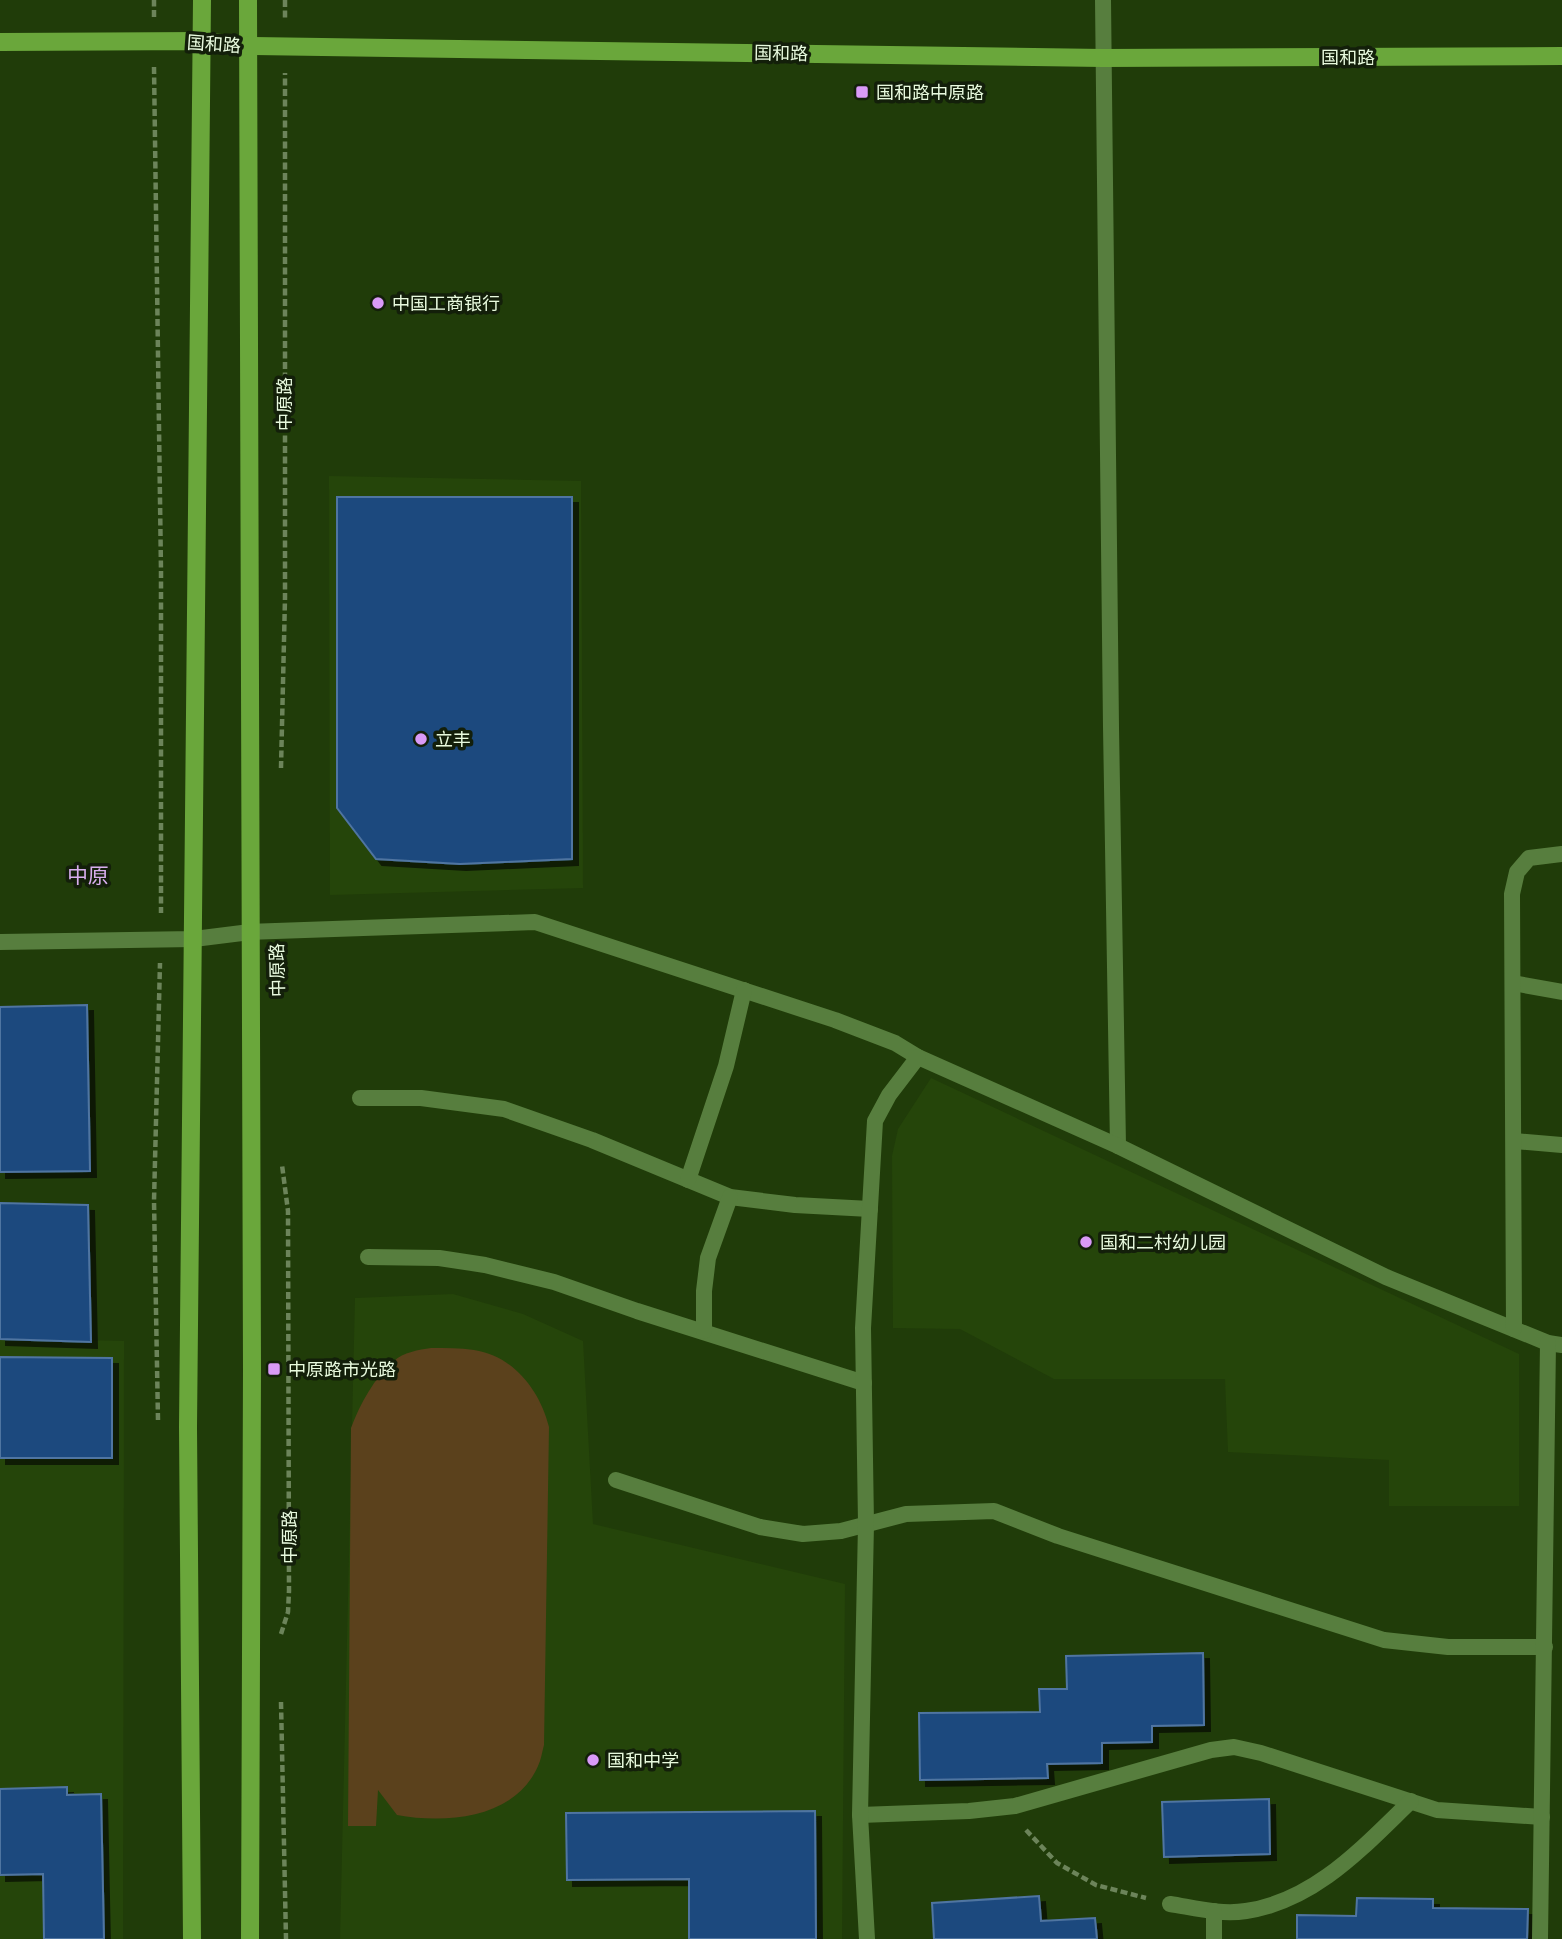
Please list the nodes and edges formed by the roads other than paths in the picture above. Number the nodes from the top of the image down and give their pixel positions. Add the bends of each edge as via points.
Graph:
1 (202, 0) edge
2 (248, 0) edge
3 (1103, 0) edge
4 (202, 41) junction
5 (0, 43) edge
6 (248, 46) junction
7 (1562, 56) edge
8 (1103, 58) junction
9 (1562, 854) edge
10 (250, 932) junction
11 (194, 939) junction
12 (0, 942) edge
13 (1513, 983) junction
14 (744, 990) junction
15 (1562, 992) edge
16 (918, 1056) junction
17 (360, 1098) dead end
18 (1514, 1142) junction
19 (1562, 1145) edge
20 (1118, 1146) junction
21 (688, 1180) junction
22 (730, 1197) junction
23 (870, 1209) junction
24 (368, 1257) dead end
25 (1514, 1329) junction
26 (704, 1331) junction
27 (1555, 1344) edge
28 (864, 1383) junction
29 (616, 1480) dead end
30 (866, 1524) junction
31 (1545, 1647) junction
32 (1411, 1801) junction
33 (860, 1815) junction
34 (1542, 1817) junction
35 (1170, 1905) road end
36 (1214, 1911) junction
37 (192, 1939) edge
38 (250, 1939) edge
39 (867, 1939) edge
40 (1214, 1939) edge
41 (1540, 1939) edge

1 - 4 main road
2 - 6 main road, 中原路
3 - 8 lane
4 - 5 main road, 国和路
4 - 6 main road, 国和路
4 - 11 main road
6 - 8 main road, 国和路
6 - 10 main road, 中原路
7 - 8 main road, 国和路
8 - 20 lane
9 - 13 lane via 1529,858 1517,872
10 - 11 lane
10 - 14 lane via 535,922
10 - 38 main road, 中原路
11 - 12 lane
11 - 37 main road via 188,1427
13 - 15 lane
13 - 18 lane
14 - 16 lane via 883,1038
14 - 21 lane via 726,1066
16 - 20 lane
16 - 23 lane via 875,1121
17 - 21 lane via 421,1098 505,1109
18 - 19 lane
18 - 25 lane
20 - 25 lane via 1387,1277
21 - 22 lane
22 - 23 lane
22 - 26 lane via 708,1258
23 - 28 lane
24 - 26 lane via 439,1258 485,1265 554,1282
25 - 27 lane
26 - 28 lane
27 - 31 lane
28 - 30 lane
29 - 30 lane via 760,1527 803,1534
30 - 31 lane via 906,1514 994,1511 1058,1536 1384,1640 1448,1647
30 - 33 lane
31 - 34 lane
32 - 33 lane via 1234,1747 1010,1806
32 - 34 lane via 1437,1810
32 - 36 lane via 1344,1866 1295,1897 1246,1911
33 - 39 lane
34 - 41 lane
35 - 36 lane
36 - 40 lane

